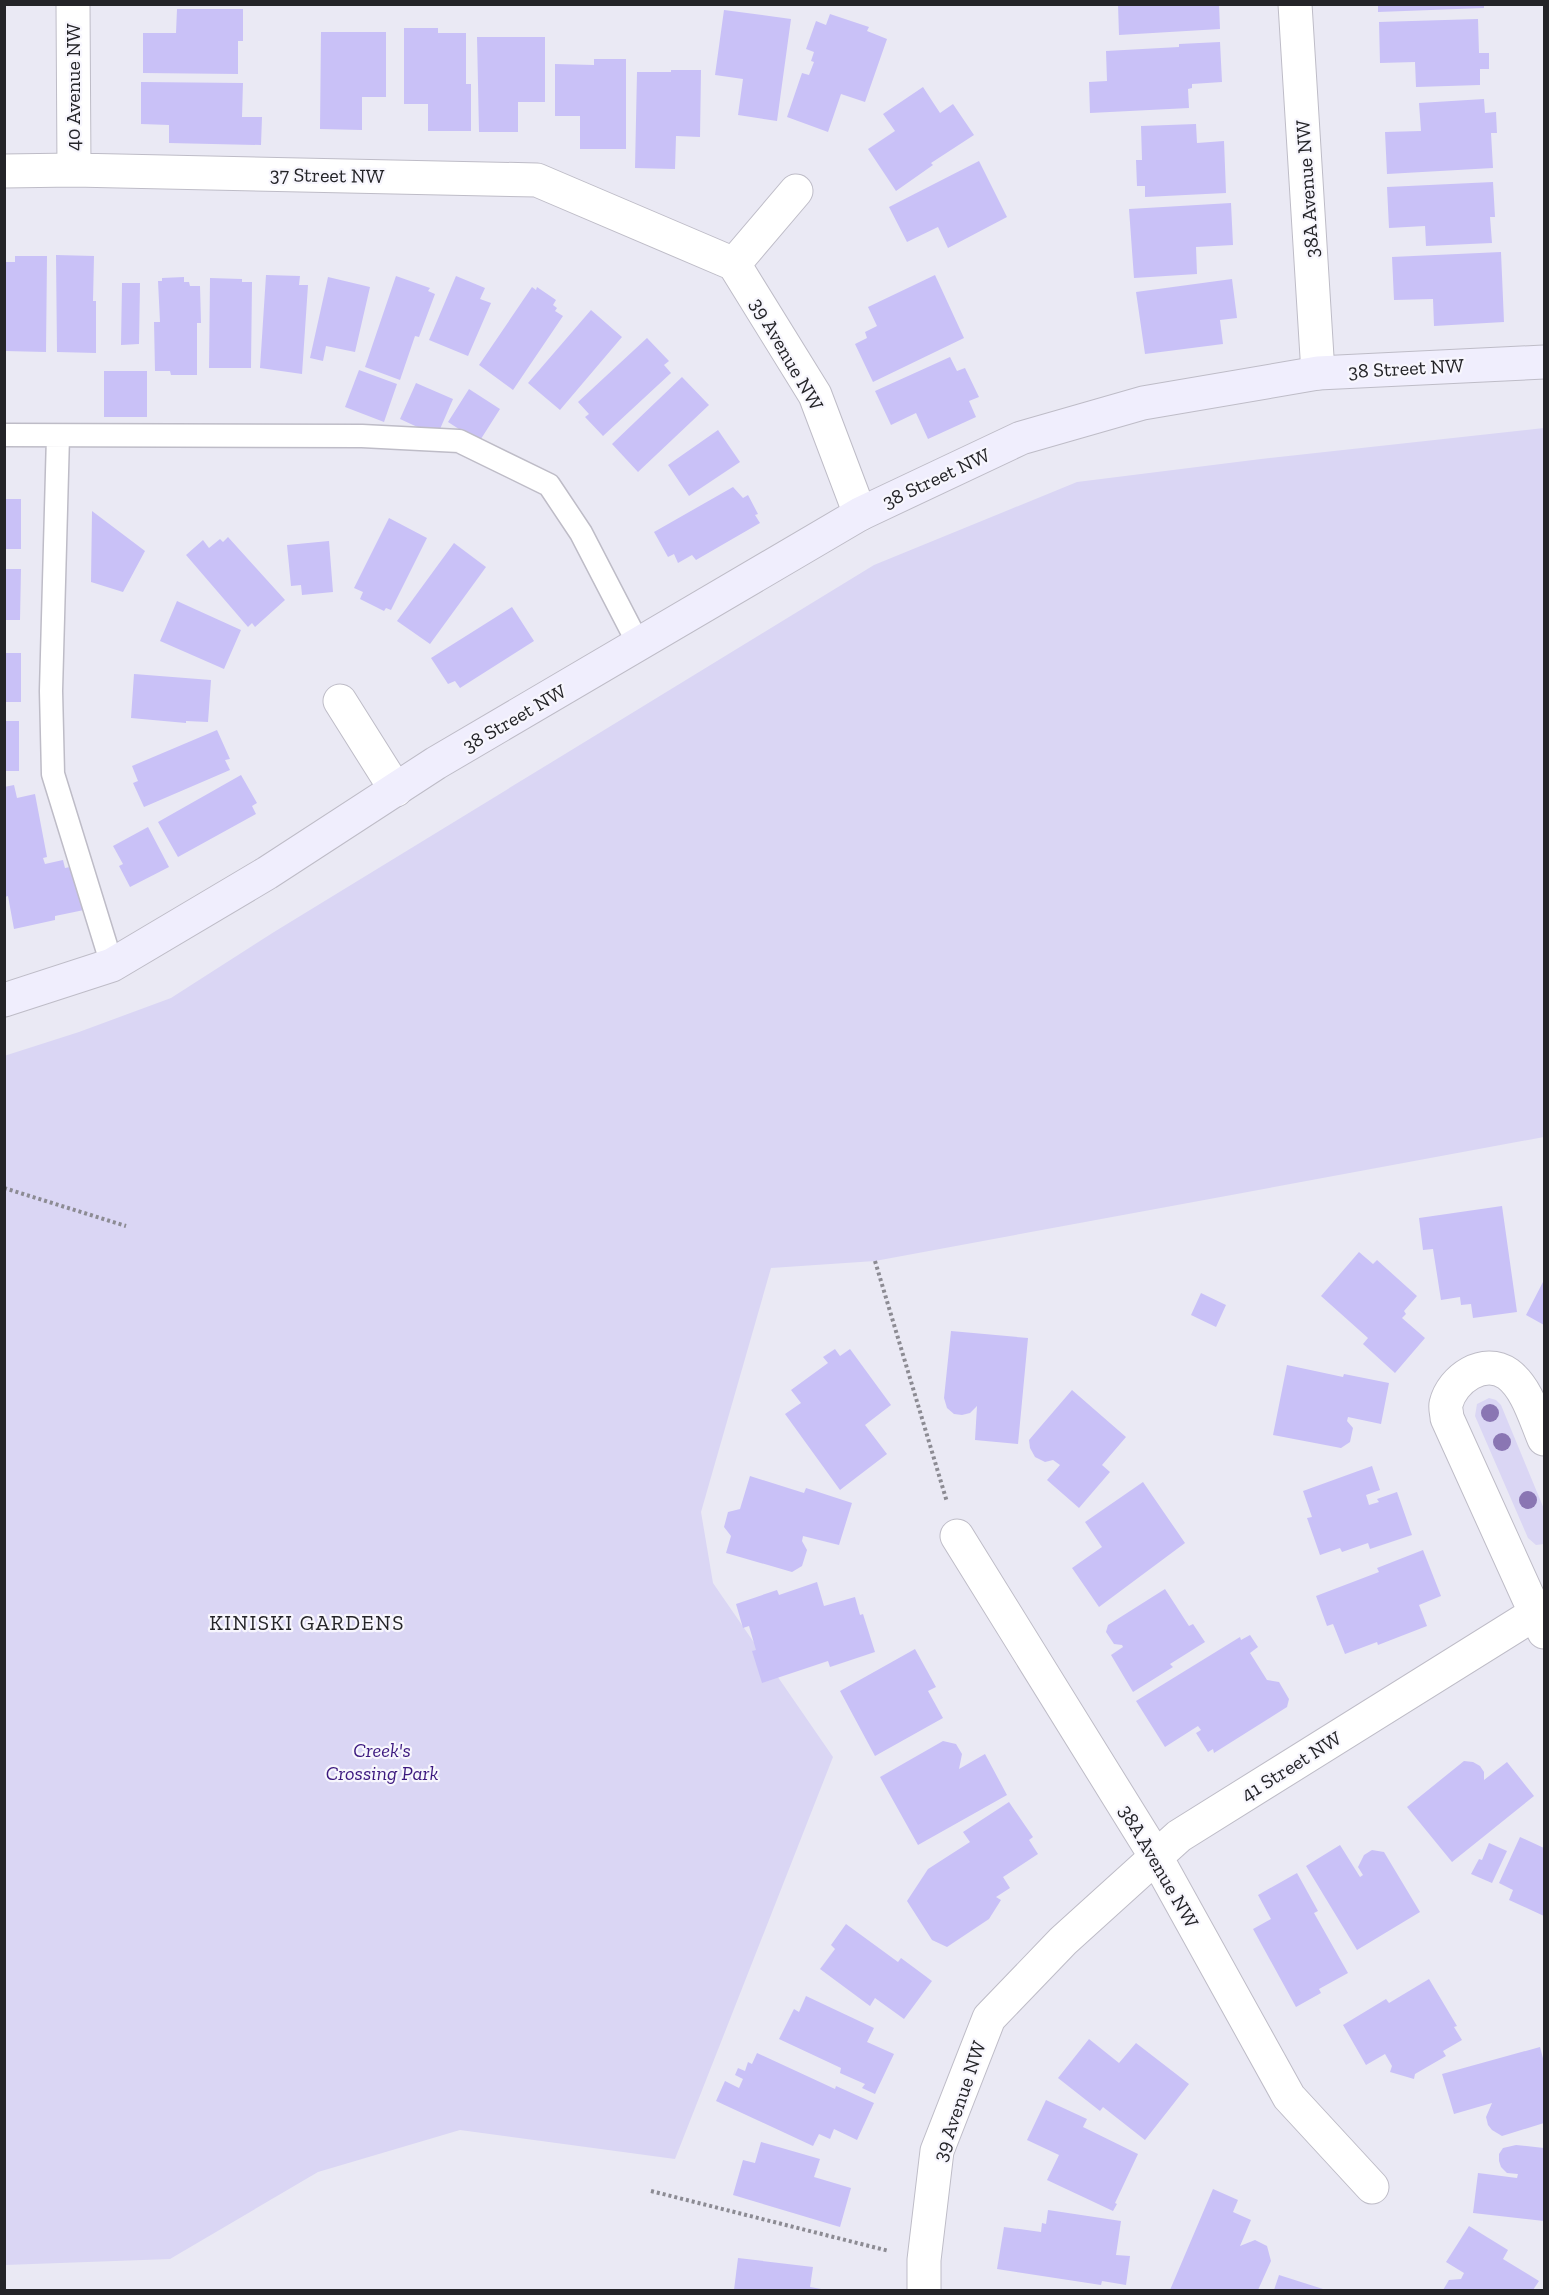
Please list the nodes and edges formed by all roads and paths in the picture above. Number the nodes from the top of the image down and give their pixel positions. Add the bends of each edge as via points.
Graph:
1 (73, 4) edge
2 (1295, 4) edge
3 (74, 170) junction
4 (4, 171) edge
5 (796, 190) dead end
6 (734, 264) junction
7 (1545, 362) edge
8 (1318, 373) junction
9 (4, 435) edge
10 (58, 436) junction
11 (860, 514) junction
12 (639, 645) junction
13 (340, 701) dead end
14 (396, 790) junction
15 (112, 965) junction
16 (4, 1000) edge
17 (4, 1188) edge
18 (126, 1227) dead end
19 (875, 1261) dead end
20 (1545, 1439) edge
21 (957, 1536) joint
22 (1542, 1618) edge
23 (1156, 1857) junction
24 (1063, 1941) joint
25 (1372, 2187) dead end
26 (651, 2191) dead end
27 (924, 2275) edge

1 - 3 street, 40 Avenue NW
2 - 8 street, 38A Avenue NW
3 - 4 street, 37 Street NW
3 - 6 street, 37 Street NW via 537,180
5 - 6 street
6 - 11 street, 39 Avenue NW via 815,395
7 - 8 street, 38 Street NW
8 - 11 street, 38 Street NW via 1143,403 1021,438
9 - 10 lane
10 - 12 lane via 362,436 459,441 549,485 581,534
10 - 15 lane via 51,691 53,774
11 - 12 street, 38 Street NW
12 - 14 street, 38 Street NW
13 - 14 street
14 - 15 street, 38 Street NW
15 - 16 street, 38 Street NW
17 - 18 path
19 - 21 path
20 - 22 street, 41 Street NW via 1525,1395 1506,1373 1493,1368 1479,1369 1462,1378 1452,1390 1446,1405 1454,1436
21 - 23 street, 38A Avenue NW
22 - 23 street, 41 Street NW via 1179,1836
23 - 24 street, 41 Street NW
23 - 25 street, 38A Avenue NW via 1289,2097
24 - 27 street, 39 Avenue NW via 989,2018 937,2151
26 - 27 path

